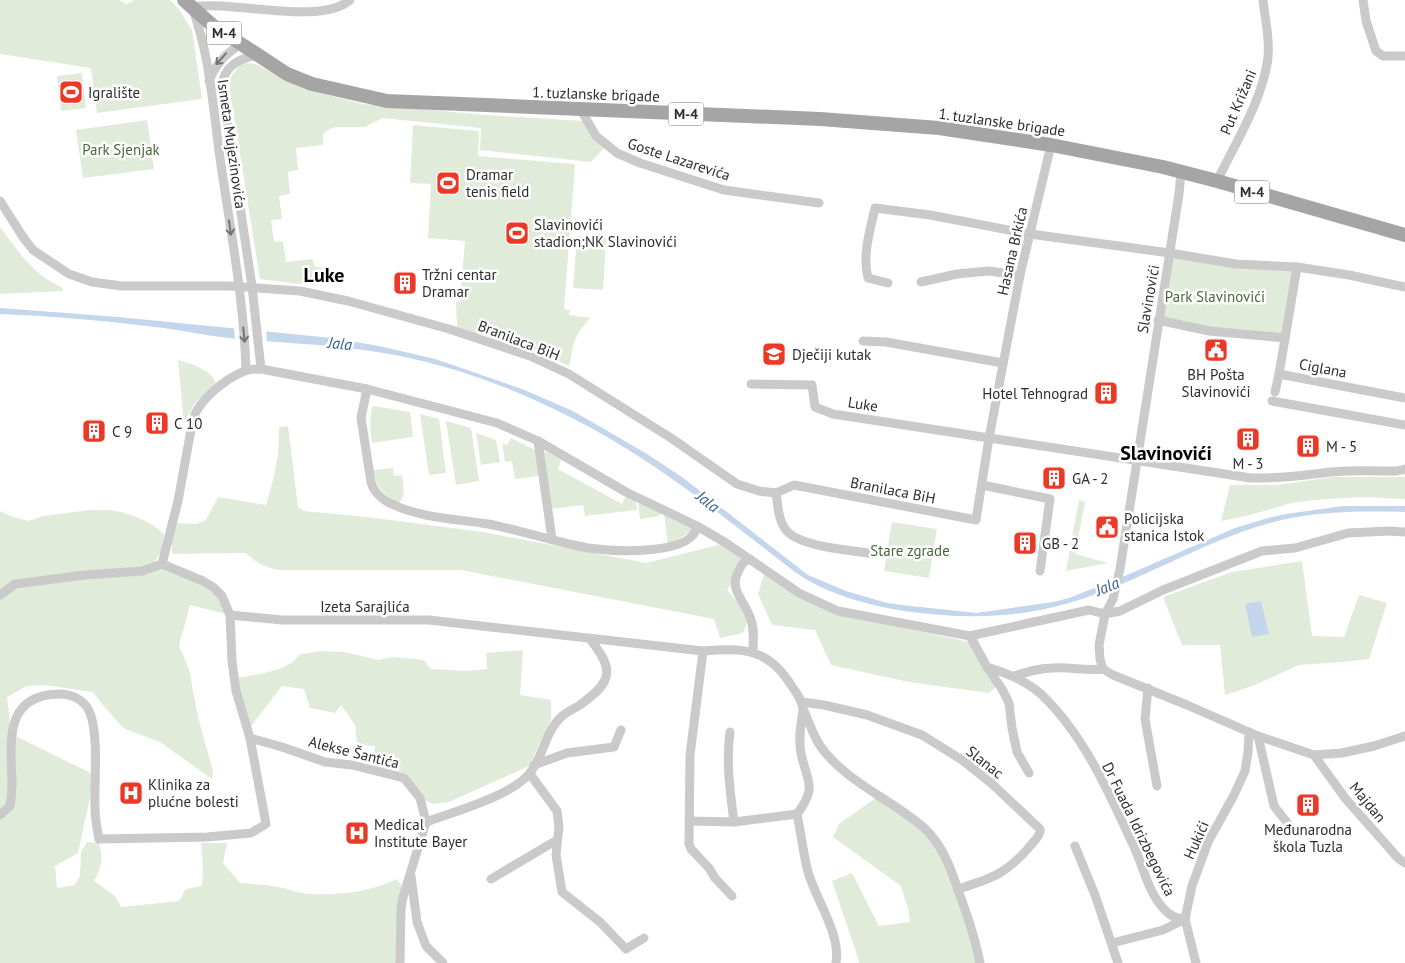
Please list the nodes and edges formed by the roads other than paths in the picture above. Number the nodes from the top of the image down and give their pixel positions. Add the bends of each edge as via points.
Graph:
1 (350, 0) edge
2 (1362, 0) edge
3 (1266, 2) edge
4 (188, 4) edge
5 (241, 44) junction
6 (257, 55) junction
7 (1405, 56) edge
8 (209, 81) junction
9 (581, 110) junction
10 (1051, 145) junction
11 (1181, 172) junction
12 (1217, 181) junction
13 (0, 201) edge
14 (819, 203) dead end
15 (1030, 234) junction
16 (1405, 235) edge
17 (1170, 253) junction
18 (1296, 267) junction
19 (1020, 275) junction
20 (921, 282) dead end
21 (888, 283) dead end
22 (239, 286) junction
23 (252, 286) junction
24 (1405, 287) edge
25 (1158, 320) junction
26 (1284, 338) junction
27 (863, 341) dead end
28 (1003, 363) junction
29 (261, 369) junction
30 (246, 370) junction
31 (1279, 374) junction
32 (752, 384) dead end
33 (367, 389) junction
34 (1405, 398) edge
35 (1405, 425) edge
36 (989, 438) junction
37 (538, 441) junction
38 (1137, 460) junction
39 (1405, 469) edge
40 (982, 485) junction
41 (776, 493) junction
42 (976, 520) joint
43 (697, 526) junction
44 (1405, 532) edge
45 (552, 539) junction
46 (874, 554) dead end
47 (750, 559) junction
48 (162, 564) junction
49 (1040, 571) dead end
50 (0, 596) edge
51 (1106, 614) junction
52 (230, 615) junction
53 (970, 636) junction
54 (589, 638) junction
55 (703, 651) junction
56 (753, 652) junction
57 (987, 667) junction
58 (1103, 669) junction
59 (1014, 676) junction
60 (1148, 688) junction
61 (803, 705) junction
62 (621, 730) dead end
63 (730, 732) dead end
64 (1249, 732) junction
65 (1258, 736) junction
66 (1405, 736) edge
67 (250, 738) junction
68 (1314, 755) junction
69 (532, 769) junction
70 (1029, 773) dead end
71 (1157, 786) dead end
72 (797, 814) junction
73 (0, 815) edge
74 (689, 821) junction
75 (426, 822) junction
76 (734, 822) junction
77 (1293, 830) dead end
78 (557, 840) junction
79 (1075, 846) dead end
80 (1405, 863) edge
81 (411, 873) junction
82 (491, 879) dead end
83 (958, 889) junction
84 (732, 896) dead end
85 (1185, 919) junction
86 (644, 938) dead end
87 (1112, 943) junction
88 (400, 963) edge
89 (443, 963) edge
90 (836, 963) edge
91 (980, 963) edge
92 (1118, 963) edge
93 (1196, 963) edge

1 - 4 street via 344,6 325,10 268,4
2 - 7 street via 1376,51 1383,56
3 - 12 street, Put Križani via 1269,56 1265,79
4 - 5 main road, 1. tuzlanske brigade / M-4
4 - 8 street, Ismeta Mujezinovića via 198,21
5 - 6 main road, 1. tuzlanske brigade / M-4
5 -> 8 street via 220,60
6 - 9 main road, 1. tuzlanske brigade / M-4 via 312,84 387,101
6 - 23 street, Ismeta Mujezinovića via 233,64 224,74 222,87
8 -> 22 street, Ismeta Mujezinovića
9 - 10 main road, 1. tuzlanske brigade / M-4 via 939,128
9 - 14 street, Goste Lazarevića via 596,136 617,153 640,163 724,190
10 - 11 main road, 1. tuzlanske brigade / M-4
10 - 15 street, Hasana Brkića
11 - 12 main road, M-4
11 - 17 street
12 - 16 main road, M-4
13 - 22 street via 33,250 69,274 92,282 122,286
15 - 17 street, Slavinovići
15 - 19 street, Hasana Brkića
15 - 21 street via 930,214 875,208 866,270 868,278
17 - 18 street via 1236,264
17 - 25 street, Slavinovići
18 - 24 street
18 - 26 street, Ciglana
19 - 20 street via 988,270
19 - 28 street, Hasana Brkića
22 - 23 street, Branilaca BiH
22 -> 30 street, Ismeta Mujezinovića
23 - 29 street, Ismeta Mujezinovića
23 - 41 street, Branilaca BiH via 348,300 530,356 569,374 737,484
25 - 26 street via 1209,331
25 - 38 street, Slavinovići
26 - 31 street, Ciglana
27 - 28 street via 886,342
28 - 36 street, Hasana Brkića
29 - 30 street
29 - 33 street
30 - 48 street via 206,398 196,410
31 - 34 street, Ciglana
31 - 35 street via 1274,396
32 - 36 street, Luke via 812,385 815,407 833,414
33 - 37 street via 497,422
33 - 45 street via 361,419 370,478 374,489 385,500 426,514
36 - 38 street
36 - 40 street, Hasana Brkića
37 - 43 street via 626,492
37 - 45 street
38 - 39 street via 1269,479
38 - 51 street, Slavinovići via 1120,569
40 - 42 street, Hasana Brkića
40 - 49 street via 1050,499
41 - 42 street, Branilaca BiH via 794,485
41 - 46 street via 779,515 796,539
43 - 45 street via 686,541 658,549 588,548
43 - 47 street
44 - 51 street via 1348,533 1295,548 1262,552
47 - 53 street via 798,593 838,611
47 - 56 street via 744,561 737,572 735,583 736,592 750,616 754,632
48 - 50 street via 142,571 15,584
48 - 52 street via 213,587 222,596
51 - 53 street via 1089,610
51 - 58 street, Slavinovići via 1100,645
52 - 54 street, Izeta Sarajlića via 282,620 429,620
52 - 67 street via 236,692
53 - 57 street, Slanac
54 - 55 street, Izeta Sarajlića
54 - 69 street via 606,663 608,672 605,680 599,691 561,717
55 - 56 street via 732,648
55 - 74 street via 690,755
56 - 61 street via 781,670
57 - 59 street, Dr Fuada Idrizbegovića
57 - 70 street, Slanac via 1008,704 1017,752
58 - 59 street via 1053,668
58 - 60 street
59 - 85 street, Dr Fuada Idrizbegovića via 1039,693 1064,718 1115,803 1149,887 1173,917
60 - 64 street
60 - 71 street via 1145,719
61 - 72 street via 800,742 810,790 808,800
61 - 83 street via 820,746 832,760 933,837 949,863
61 - 83 street, Slanac via 824,705 867,715 922,735 991,783 1040,829 1040,834 1008,868 986,880
62 - 69 street via 614,747 567,753
63 - 76 street via 728,776
64 - 65 street
64 - 85 street, Hukići via 1245,771 1208,842 1192,886
65 - 68 street
65 - 77 street via 1274,806
66 - 68 street via 1350,752
67 - 73 street via 266,824 251,833 207,837 99,839 94,811 95,752 89,710 81,700 65,694 35,698 24,705 14,721 10,747 10,806
67 - 75 street, Alekse Šantića via 324,762 352,765 404,778 420,798
68 - 80 street, Majdan via 1346,798
69 - 75 street via 515,787
69 - 78 street via 557,811
72 - 76 street
72 - 90 street via 808,872 832,932 838,957
74 - 76 street
74 - 84 street via 691,849
75 - 81 street
78 - 82 street
78 - 86 street via 562,892 600,922 626,949
79 - 87 street
81 - 88 street via 401,910
81 - 89 street via 417,922 426,946
83 - 91 street
85 - 87 street via 1164,930
85 - 93 street, Hukići
87 - 92 street

